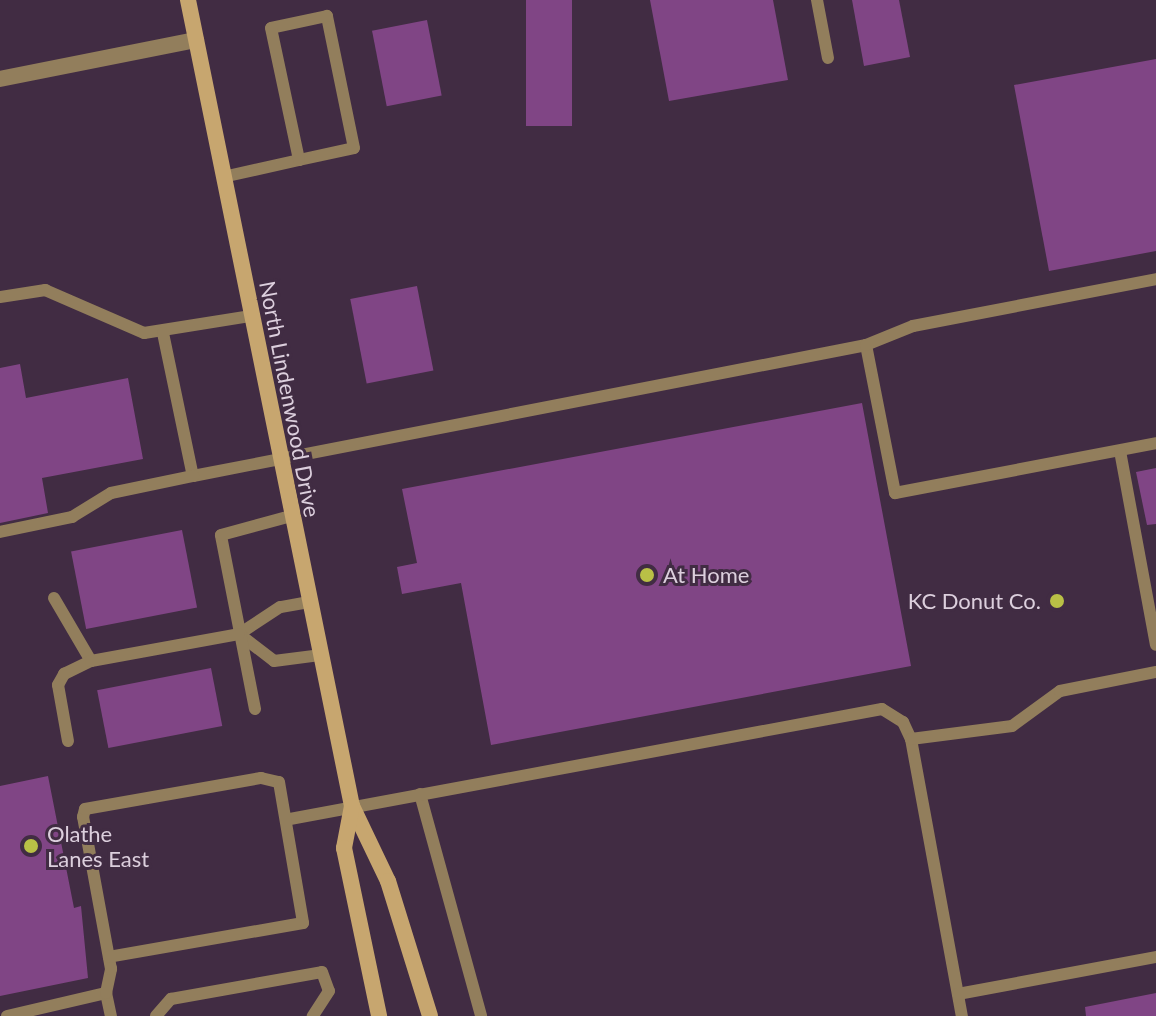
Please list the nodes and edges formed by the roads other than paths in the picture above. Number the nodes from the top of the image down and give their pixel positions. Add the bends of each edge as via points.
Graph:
1 (188, 0) edge
2 (817, 0) edge
3 (196, 40) junction
4 (828, 58) dead end
5 (0, 79) edge
6 (299, 160) junction
7 (223, 177) junction
8 (1156, 279) edge
9 (0, 297) edge
10 (250, 316) junction
11 (163, 333) junction
12 (866, 345) junction
13 (1156, 443) edge
14 (1120, 451) junction
15 (279, 459) junction
16 (193, 476) junction
17 (291, 516) junction
18 (0, 532) edge
19 (54, 598) dead end
20 (309, 602) junction
21 (239, 634) junction
22 (1156, 645) edge
23 (320, 655) junction
24 (91, 661) junction
25 (1156, 672) edge
26 (255, 709) dead end
27 (911, 739) junction
28 (68, 741) dead end
29 (420, 794) junction
30 (352, 806) junction
31 (290, 819) junction
32 (109, 957) junction
33 (1156, 957) edge
34 (106, 993) junction
35 (958, 994) junction
36 (7, 1016) edge
37 (111, 1016) edge
38 (156, 1016) edge
39 (313, 1016) edge
40 (379, 1016) edge
41 (430, 1016) edge
42 (481, 1016) edge
43 (962, 1016) edge

1 - 3 street, North Lindenwood Drive
2 - 4 lane
3 - 5 street
3 - 7 street, North Lindenwood Drive
6 - 6 lane via 354,148 327,16 271,28
6 - 7 lane
7 - 10 street, North Lindenwood Drive
8 - 12 lane via 913,326
9 - 11 lane via 45,290 120,326
10 - 11 lane
10 - 15 street, North Lindenwood Drive
11 - 16 lane
12 - 14 lane via 895,493
12 - 15 lane
13 - 14 lane
14 - 22 lane
15 - 16 lane
15 - 17 street, North Lindenwood Drive
16 - 18 lane via 111,493 72,517
17 - 20 street, North Lindenwood Drive
17 - 21 lane via 221,535
19 - 24 lane
20 - 21 lane via 280,607
20 - 23 street, North Lindenwood Drive
21 - 23 lane via 274,661
21 - 24 lane
21 - 26 lane
23 - 30 street, North Lindenwood Drive
24 - 28 lane via 58,685
25 - 27 lane via 1060,691 1012,726
27 - 29 lane via 903,722 882,709
27 - 35 lane
29 - 30 lane
29 - 42 lane
30 - 31 lane
30 - 40 street, North Lindenwood Drive via 344,848
30 - 41 street, North Lindenwood Drive via 388,881
31 - 32 lane via 303,923
31 - 32 lane via 279,782 261,778 85,809
32 - 34 lane
33 - 35 lane
34 - 36 lane
34 - 37 lane
35 - 43 lane
38 - 39 lane via 171,999 322,972 329,991

